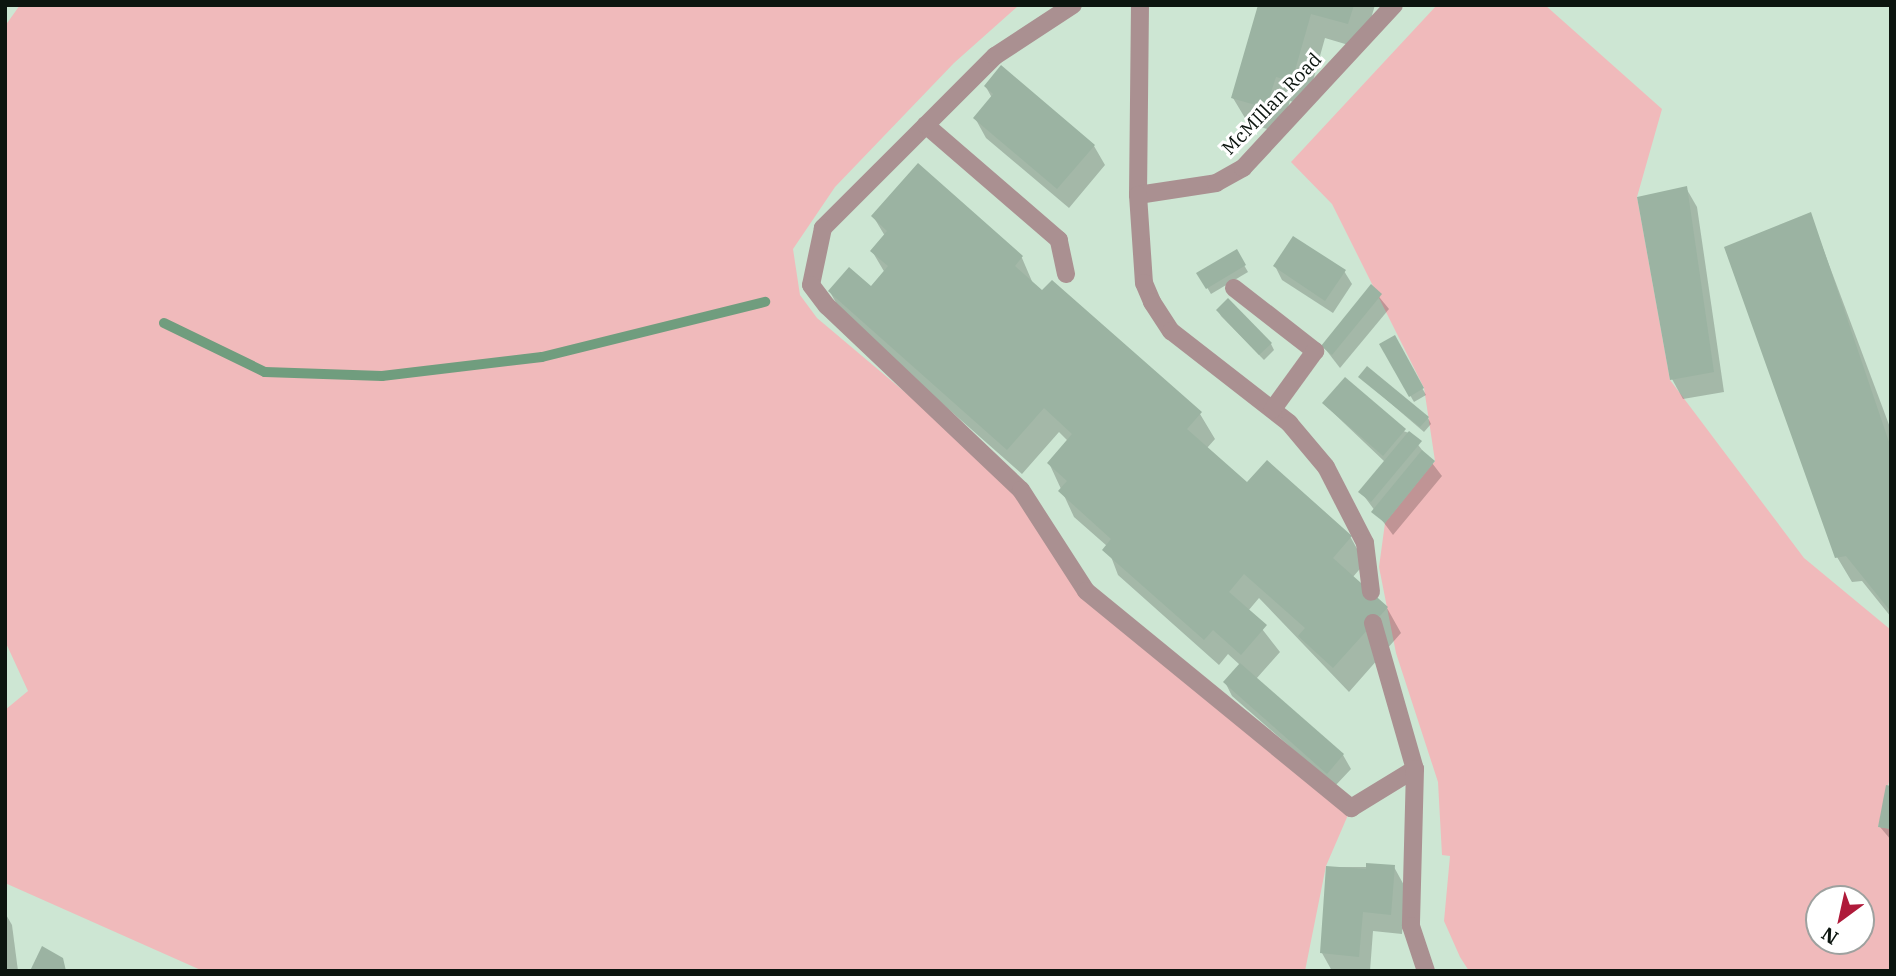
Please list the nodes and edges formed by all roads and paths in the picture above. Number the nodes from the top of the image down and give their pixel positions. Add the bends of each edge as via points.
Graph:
1 (1073, 5) edge
2 (1140, 5) edge
3 (1394, 5) edge
4 (926, 125) junction
5 (1138, 195) junction
6 (1066, 274) dead end
7 (1234, 288) dead end
8 (1273, 410) junction
9 (1371, 592) dead end
10 (1373, 623) dead end
11 (1415, 769) junction
12 (1426, 971) edge

1 - 4 lane via 995,56
2 - 5 lane
3 - 5 lane, McMIllan Road via 1242,168 1216,183
4 - 6 lane via 1059,240
4 - 11 lane via 822,228 812,256 811,285 827,306 1021,490 1086,591 1351,808
5 - 8 lane via 1144,284 1152,302 1207,364
7 - 8 lane via 1315,351
8 - 9 lane via 1345,496 1365,543
10 - 11 lane
11 - 12 lane via 1411,926

